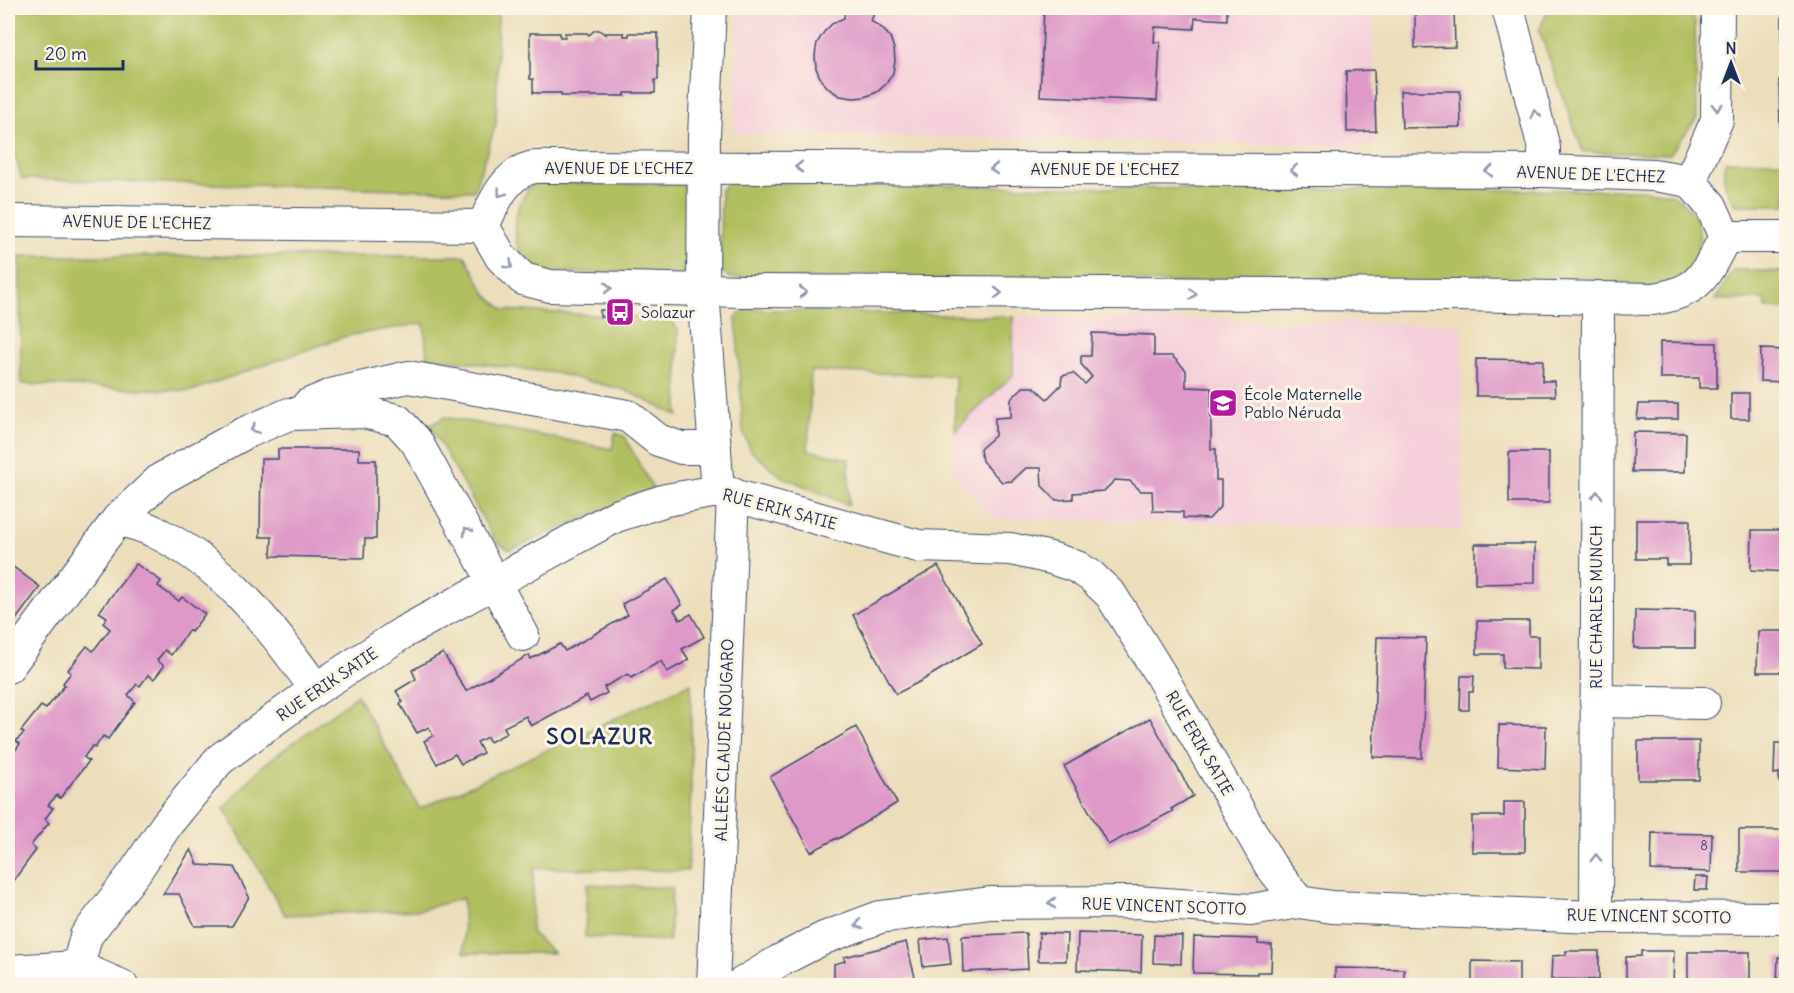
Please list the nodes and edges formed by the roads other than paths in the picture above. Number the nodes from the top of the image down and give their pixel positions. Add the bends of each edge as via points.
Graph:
1 (710, 8) edge
2 (1508, 8) edge
3 (1716, 8) edge
4 (704, 167) junction
5 (1544, 171) junction
6 (1690, 181) junction
7 (8, 221) edge
8 (483, 226) junction
9 (1725, 237) junction
10 (1786, 237) edge
11 (704, 290) junction
12 (1598, 297) junction
13 (289, 414) junction
14 (715, 448) junction
15 (725, 493) junction
16 (118, 519) junction
17 (495, 582) junction
18 (524, 635) dead end
19 (8, 667) edge
20 (316, 688) junction
21 (1596, 701) junction
22 (1704, 703) dead end
23 (1299, 902) junction
24 (1596, 917) junction
25 (1786, 918) edge
26 (78, 967) junction
27 (8, 970) edge
28 (8, 986) edge
29 (122, 986) edge
30 (713, 986) edge
31 (738, 986) edge

1 - 4 street, ALLÉES CLAUDE NOUGARO
5 -> 2 street via 1544,148
3 -> 6 street via 1717,120
5 -> 4 street, AVENUE DE L'ECHEZ
4 -> 8 street, AVENUE DE L'ECHEZ via 530,168 500,191
4 - 11 street, ALLÉES CLAUDE NOUGARO
5 - 6 street, AVENUE DE L'ECHEZ via 1654,174
6 - 9 street via 1711,206
7 - 8 street, AVENUE DE L'ECHEZ
8 -> 11 street via 501,257 524,279 550,286
9 - 10 street
9 - 12 street via 1694,286 1675,296
11 -> 12 street
11 - 14 street, ALLÉES CLAUDE NOUGARO
21 -> 12 street, RUE CHARLES MUNCH
13 - 14 street via 334,393 408,376 628,416 658,440 681,448
13 -> 16 street via 161,479
17 -> 13 street via 416,441 397,420 363,412
14 - 15 street, ALLÉES CLAUDE NOUGARO
15 - 17 street, RUE ERIK SATIE via 666,500 616,516
15 - 23 street, RUE ERIK SATIE via 918,546 1011,549 1051,558 1091,576 1111,595 1270,865
15 - 30 street, ALLÉES CLAUDE NOUGARO
16 - 19 street
16 - 20 street via 151,530 192,552 226,579 268,624
17 - 18 street
17 - 20 street, RUE ERIK SATIE via 404,632
20 - 26 street, RUE ERIK SATIE via 219,760 86,936
21 - 22 street
24 -> 21 street, RUE CHARLES MUNCH
23 - 24 street, RUE VINCENT SCOTTO via 1332,907
23 -> 31 street, RUE VINCENT SCOTTO via 1251,909 1136,902 990,903 879,917 824,938
24 - 25 street, RUE VINCENT SCOTTO
26 - 27 street
26 - 29 street
27 - 28 street

